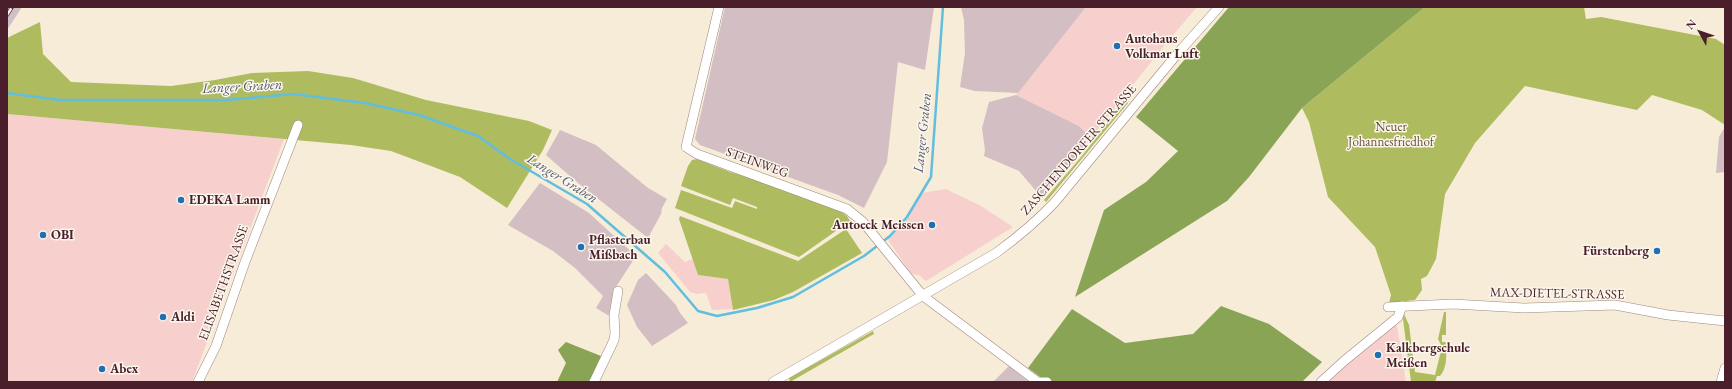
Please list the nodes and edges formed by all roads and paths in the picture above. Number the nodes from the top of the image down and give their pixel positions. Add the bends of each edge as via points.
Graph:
1 (719, 7) edge
2 (1219, 7) edge
3 (298, 125) dead end
4 (618, 291) dead end
5 (923, 296) junction
6 (1388, 306) dead end
7 (1402, 306) junction
8 (1725, 321) edge
9 (1725, 368) edge
10 (198, 382) edge
11 (594, 382) edge
12 (773, 382) edge
13 (1047, 382) edge
14 (1321, 382) edge
15 (1720, 382) edge

1 - 5 street, STEINWEG via 686,147 704,157 838,204 855,215 872,233
2 - 5 street, ZASCHENDORFER STRASSE via 1036,222 996,253
3 - 10 street, ELISABETHSTRASSE via 245,262 216,346
4 - 11 street via 614,315 614,340
5 - 12 street, ZASCHENDORFER STRASSE
5 - 13 street via 1038,382
6 - 7 street, MAX-DIETEL-STRASSE
7 - 8 street, MAX-DIETEL-STRASSE via 1453,304 1524,308 1615,305 1668,315
7 - 14 street via 1398,317
9 - 15 street

